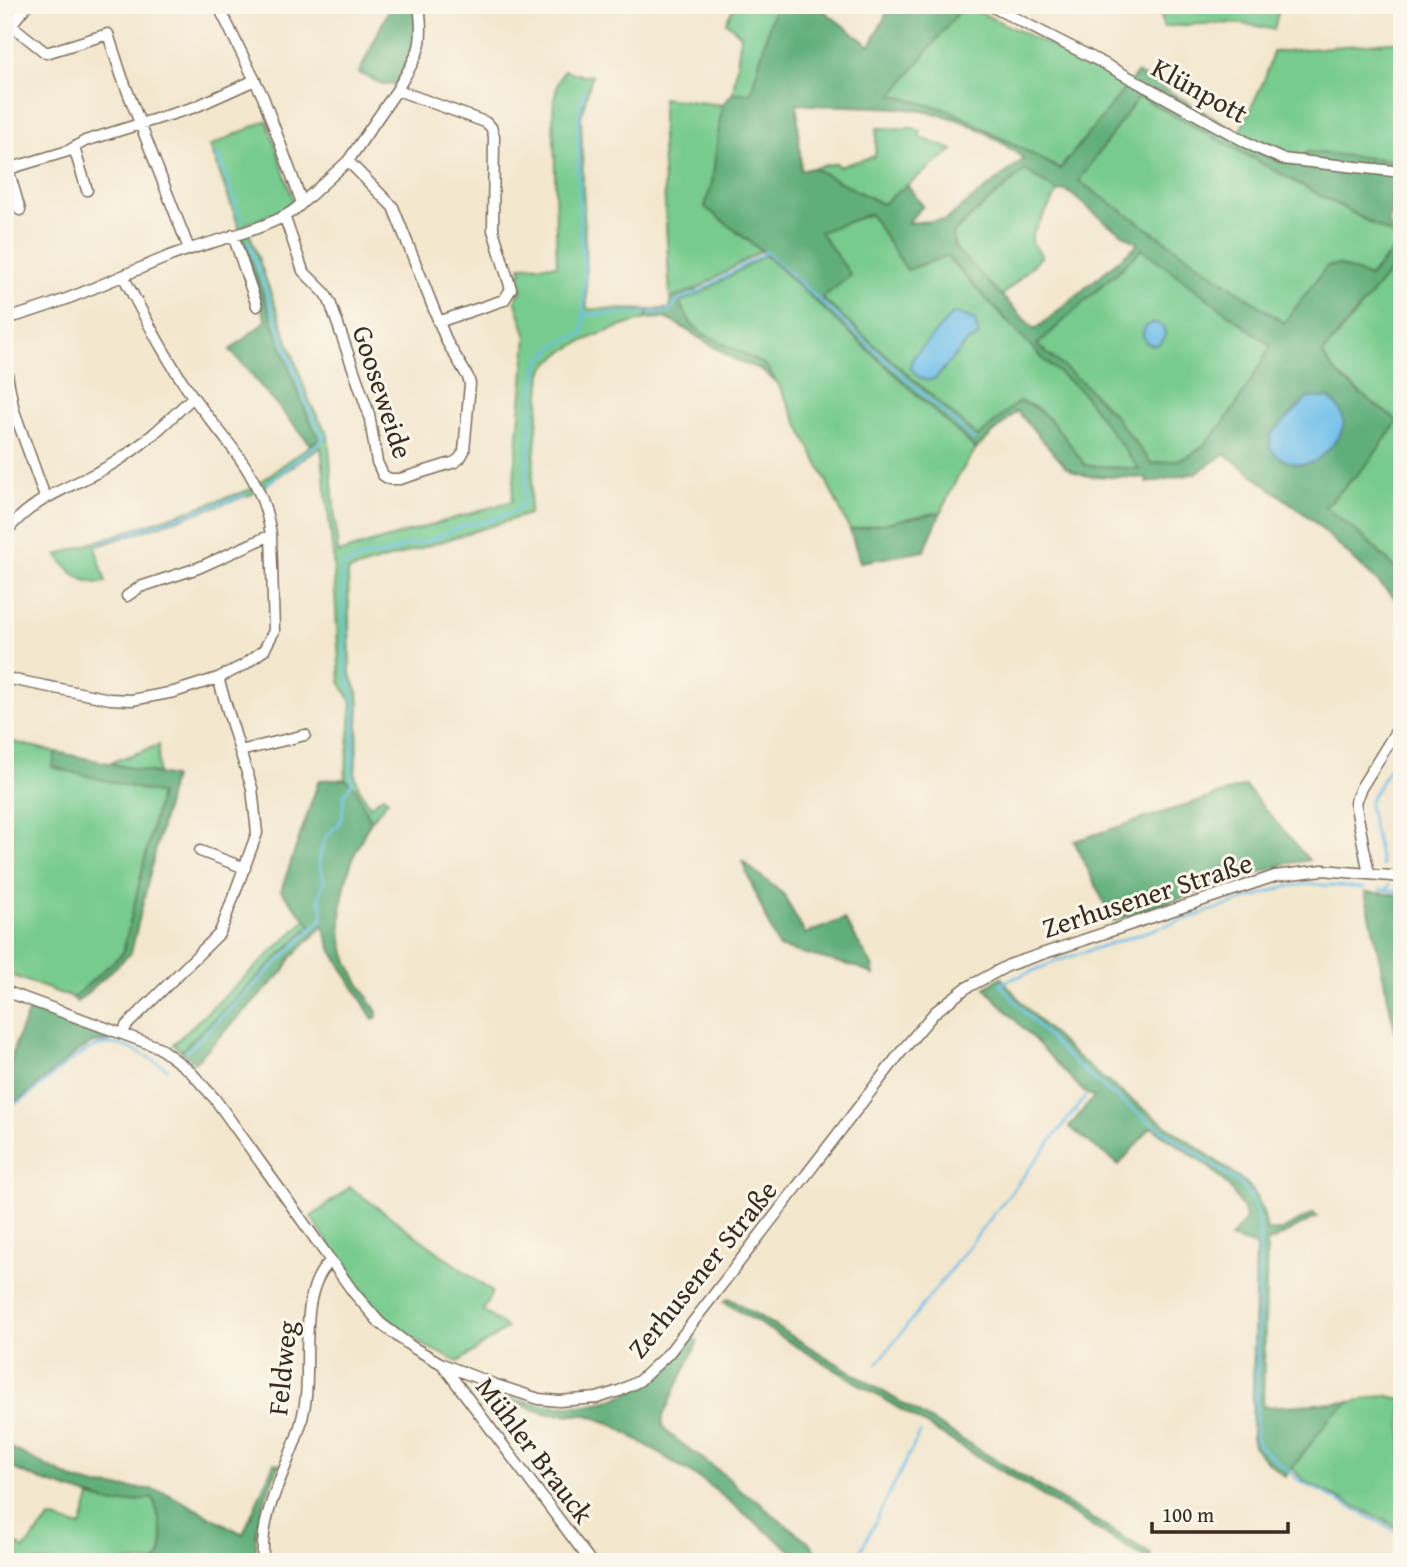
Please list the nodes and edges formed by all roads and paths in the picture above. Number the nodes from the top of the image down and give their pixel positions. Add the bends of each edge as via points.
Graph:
1 (27, 5) edge
2 (218, 5) edge
3 (419, 5) edge
4 (989, 5) edge
5 (8, 28) edge
6 (255, 80) junction
7 (397, 90) junction
8 (140, 124) junction
9 (74, 148) junction
10 (348, 161) junction
11 (6, 170) edge
12 (1402, 172) edge
13 (87, 190) dead end
14 (302, 203) junction
15 (20, 210) dead end
16 (285, 218) junction
17 (233, 235) junction
18 (189, 248) junction
19 (122, 276) junction
20 (257, 306) dead end
21 (5, 319) edge
22 (438, 322) junction
23 (5, 364) edge
24 (193, 397) junction
25 (45, 497) junction
26 (5, 533) edge
27 (271, 535) junction
28 (127, 596) dead end
29 (5, 678) edge
30 (218, 678) junction
31 (1402, 722) edge
32 (305, 735) dead end
33 (240, 751) junction
34 (200, 851) dead end
35 (244, 868) junction
36 (1369, 874) junction
37 (1402, 877) edge
38 (5, 991) edge
39 (123, 1034) junction
40 (330, 1262) junction
41 (442, 1364) junction
42 (263, 1562) edge
43 (591, 1562) edge

1 - 5 street
2 - 6 street
3 - 7 street via 422,40
4 - 12 street, Klünpott via 1282,159
5 - 8 street via 46,53 108,34
6 - 8 street
6 - 14 street
7 - 10 street
7 - 22 street via 485,122 494,136 493,230 512,289 504,300
8 - 9 street
8 - 18 street
9 - 11 street
9 - 13 street
10 - 14 street
10 - 22 street, Gooseweide via 394,207
11 - 15 street
14 - 16 street
16 - 17 street
16 - 22 street, Gooseweide via 303,271 330,302 369,414 377,462 389,479 455,462 464,451 470,384
17 - 18 street
17 - 20 street
18 - 19 street
19 - 21 street via 57,304
19 - 24 street
23 - 25 street via 14,411
24 - 25 street via 133,451
24 - 27 street via 244,461
25 - 26 street
27 - 28 street
27 - 30 street via 271,641 257,657
29 - 30 street via 110,699 174,692
30 - 33 street
31 - 36 street via 1357,795 1356,814
32 - 33 street
33 - 35 street via 252,788 257,833
34 - 35 street
35 - 39 street via 219,934
36 - 37 street, Zerhusener Straße
36 - 41 street, Zerhusener Straße via 1323,870 1275,876 1009,965 967,988 935,1013 901,1052 687,1330 639,1381 597,1398 559,1401 520,1394
38 - 39 street, Zerhusener Straße
39 - 40 street, Zerhusener Straße via 158,1047 189,1070
40 - 41 street, Zerhusener Straße via 380,1323
40 - 42 street, Feldweg via 318,1275 312,1292 306,1396 298,1432 270,1503
41 - 43 street, Mühler Brauck

